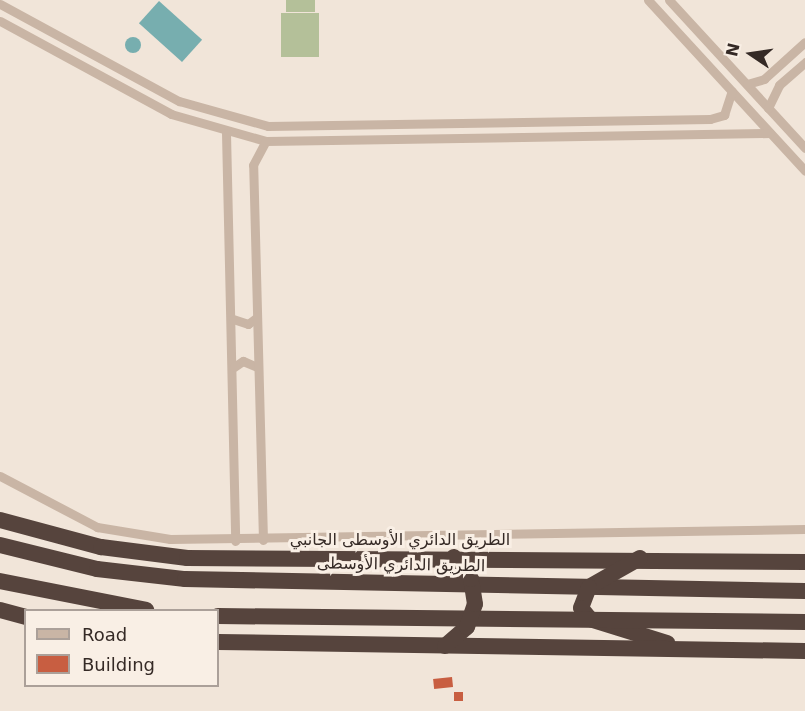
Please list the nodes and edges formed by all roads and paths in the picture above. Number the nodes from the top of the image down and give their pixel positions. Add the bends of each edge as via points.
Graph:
1 (648, 0) edge
2 (669, 0) edge
3 (0, 4) edge
4 (0, 21) edge
5 (805, 42) edge
6 (805, 62) edge
7 (747, 84) junction
8 (732, 91) junction
9 (768, 108) junction
10 (770, 132) junction
11 (226, 134) junction
12 (266, 141) junction
13 (805, 148) edge
14 (805, 171) edge
15 (256, 318) junction
16 (233, 319) junction
17 (234, 366) junction
18 (257, 367) junction
19 (0, 476) edge
20 (0, 520) edge
21 (805, 529) edge
22 (263, 540) junction
23 (235, 541) junction
24 (0, 545) edge
25 (454, 557) junction
26 (641, 558) junction
27 (805, 562) edge
28 (0, 581) edge
29 (473, 584) junction
30 (589, 587) junction
31 (805, 591) edge
32 (141, 609) edge
33 (0, 610) edge
34 (219, 615) edge
35 (24, 616) edge
36 (472, 618) junction
37 (590, 620) junction
38 (805, 622) edge
39 (219, 642) edge
40 (446, 646) junction
41 (686, 649) junction
42 (805, 651) edge

1 - 8 street
2 - 7 street
3 - 8 street via 179,101 268,126 710,119 724,115
4 - 11 street via 163,111
5 - 7 street via 764,79
6 - 9 street via 779,85
7 - 9 street
8 - 10 street
9 - 13 street
10 - 12 street
10 - 14 street
11 - 12 street
11 - 16 street
12 - 15 street via 254,158
15 - 16 street via 248,324
15 - 18 street
16 - 17 street
17 - 18 street via 243,361
17 - 23 street
18 - 22 street
19 - 23 street via 97,527 170,539
20 - 25 highway, الطريق الدائري الأوسطى الجانبي via 73,541 177,557
21 - 22 street
22 - 23 street
24 - 29 highway, الطريق الدائري الأوسطى via 97,569 185,579
25 - 26 highway, الطريق الدائري الأوسطى الجانبي
25 - 29 highway
26 - 27 highway, الطريق الدائري الأوسطى الجانبي
26 - 30 highway
28 - 32 highway
29 - 30 highway, الطريق الدائري الأوسطى
29 - 36 highway
30 - 31 highway, الطريق الدائري الأوسطى
30 - 37 highway via 580,608
33 - 35 highway
34 - 36 highway
36 - 37 highway
36 - 40 highway
37 - 38 highway
37 - 41 highway
39 - 40 highway
40 - 41 highway
41 - 42 highway

